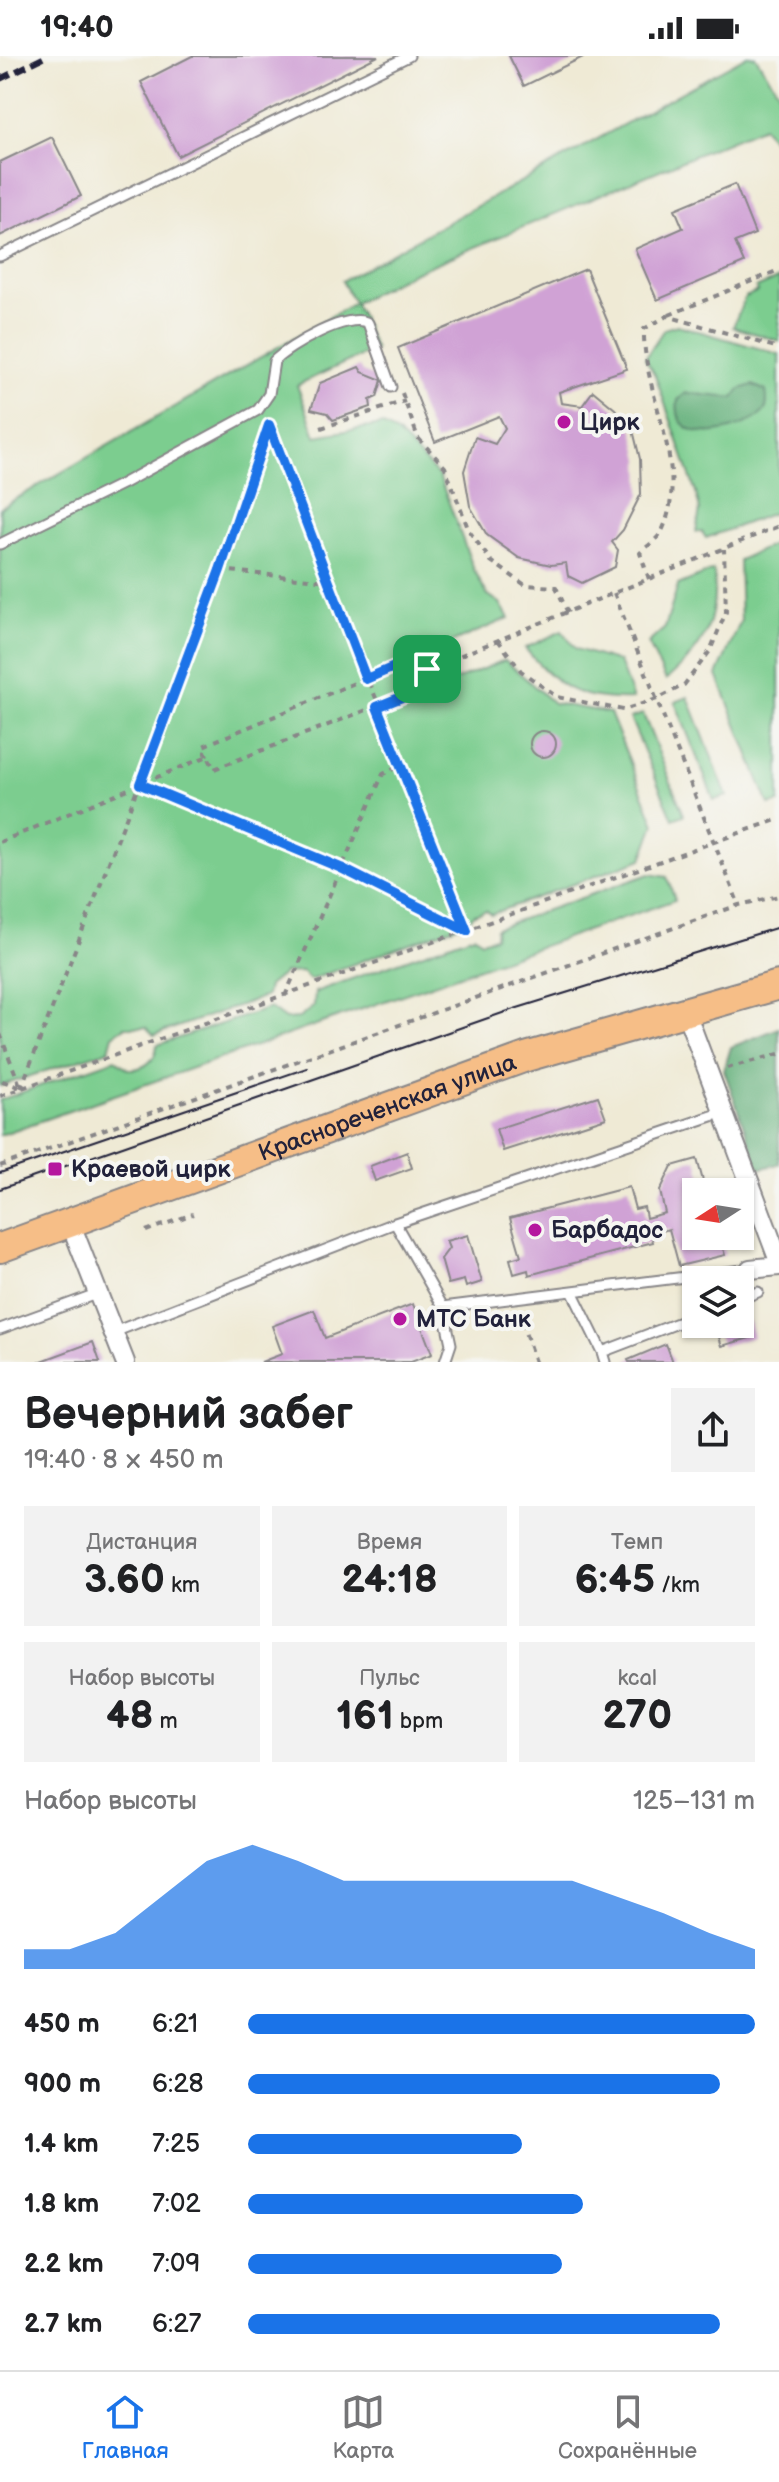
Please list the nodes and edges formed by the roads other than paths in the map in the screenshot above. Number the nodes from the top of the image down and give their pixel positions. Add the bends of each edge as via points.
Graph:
1 (409, 56) edge
2 (0, 256) edge
3 (396, 388) road end
4 (0, 544) edge
5 (779, 985) edge
6 (685, 1010) junction
7 (718, 1114) dead end
8 (70, 1222) junction
9 (395, 1223) junction
10 (0, 1248) edge
11 (779, 1263) edge
12 (754, 1268) edge
13 (682, 1278) edge
14 (758, 1292) dead end
15 (99, 1293) junction
16 (573, 1293) junction
17 (754, 1294) edge
18 (443, 1307) junction
19 (682, 1322) edge
20 (0, 1329) edge
21 (114, 1332) junction
22 (603, 1357) edge
23 (125, 1362) edge
24 (445, 1362) edge

1 - 2 lane
3 - 4 lane via 371,327 364,319 346,321 274,361 269,394 258,410
5 - 6 main road, Краснореченская улица
6 - 8 main road, Краснореченская улица via 526,1057
6 - 11 street
7 - 9 lane
8 - 10 main road, Краснореченская улица
8 - 15 street
9 - 18 lane
9 - 21 lane
11 - 12 street
13 - 16 lane
14 - 17 lane
15 - 20 lane
15 - 21 street
16 - 18 lane
16 - 22 lane
18 - 24 lane via 451,1344
19 - 22 lane
21 - 23 street

